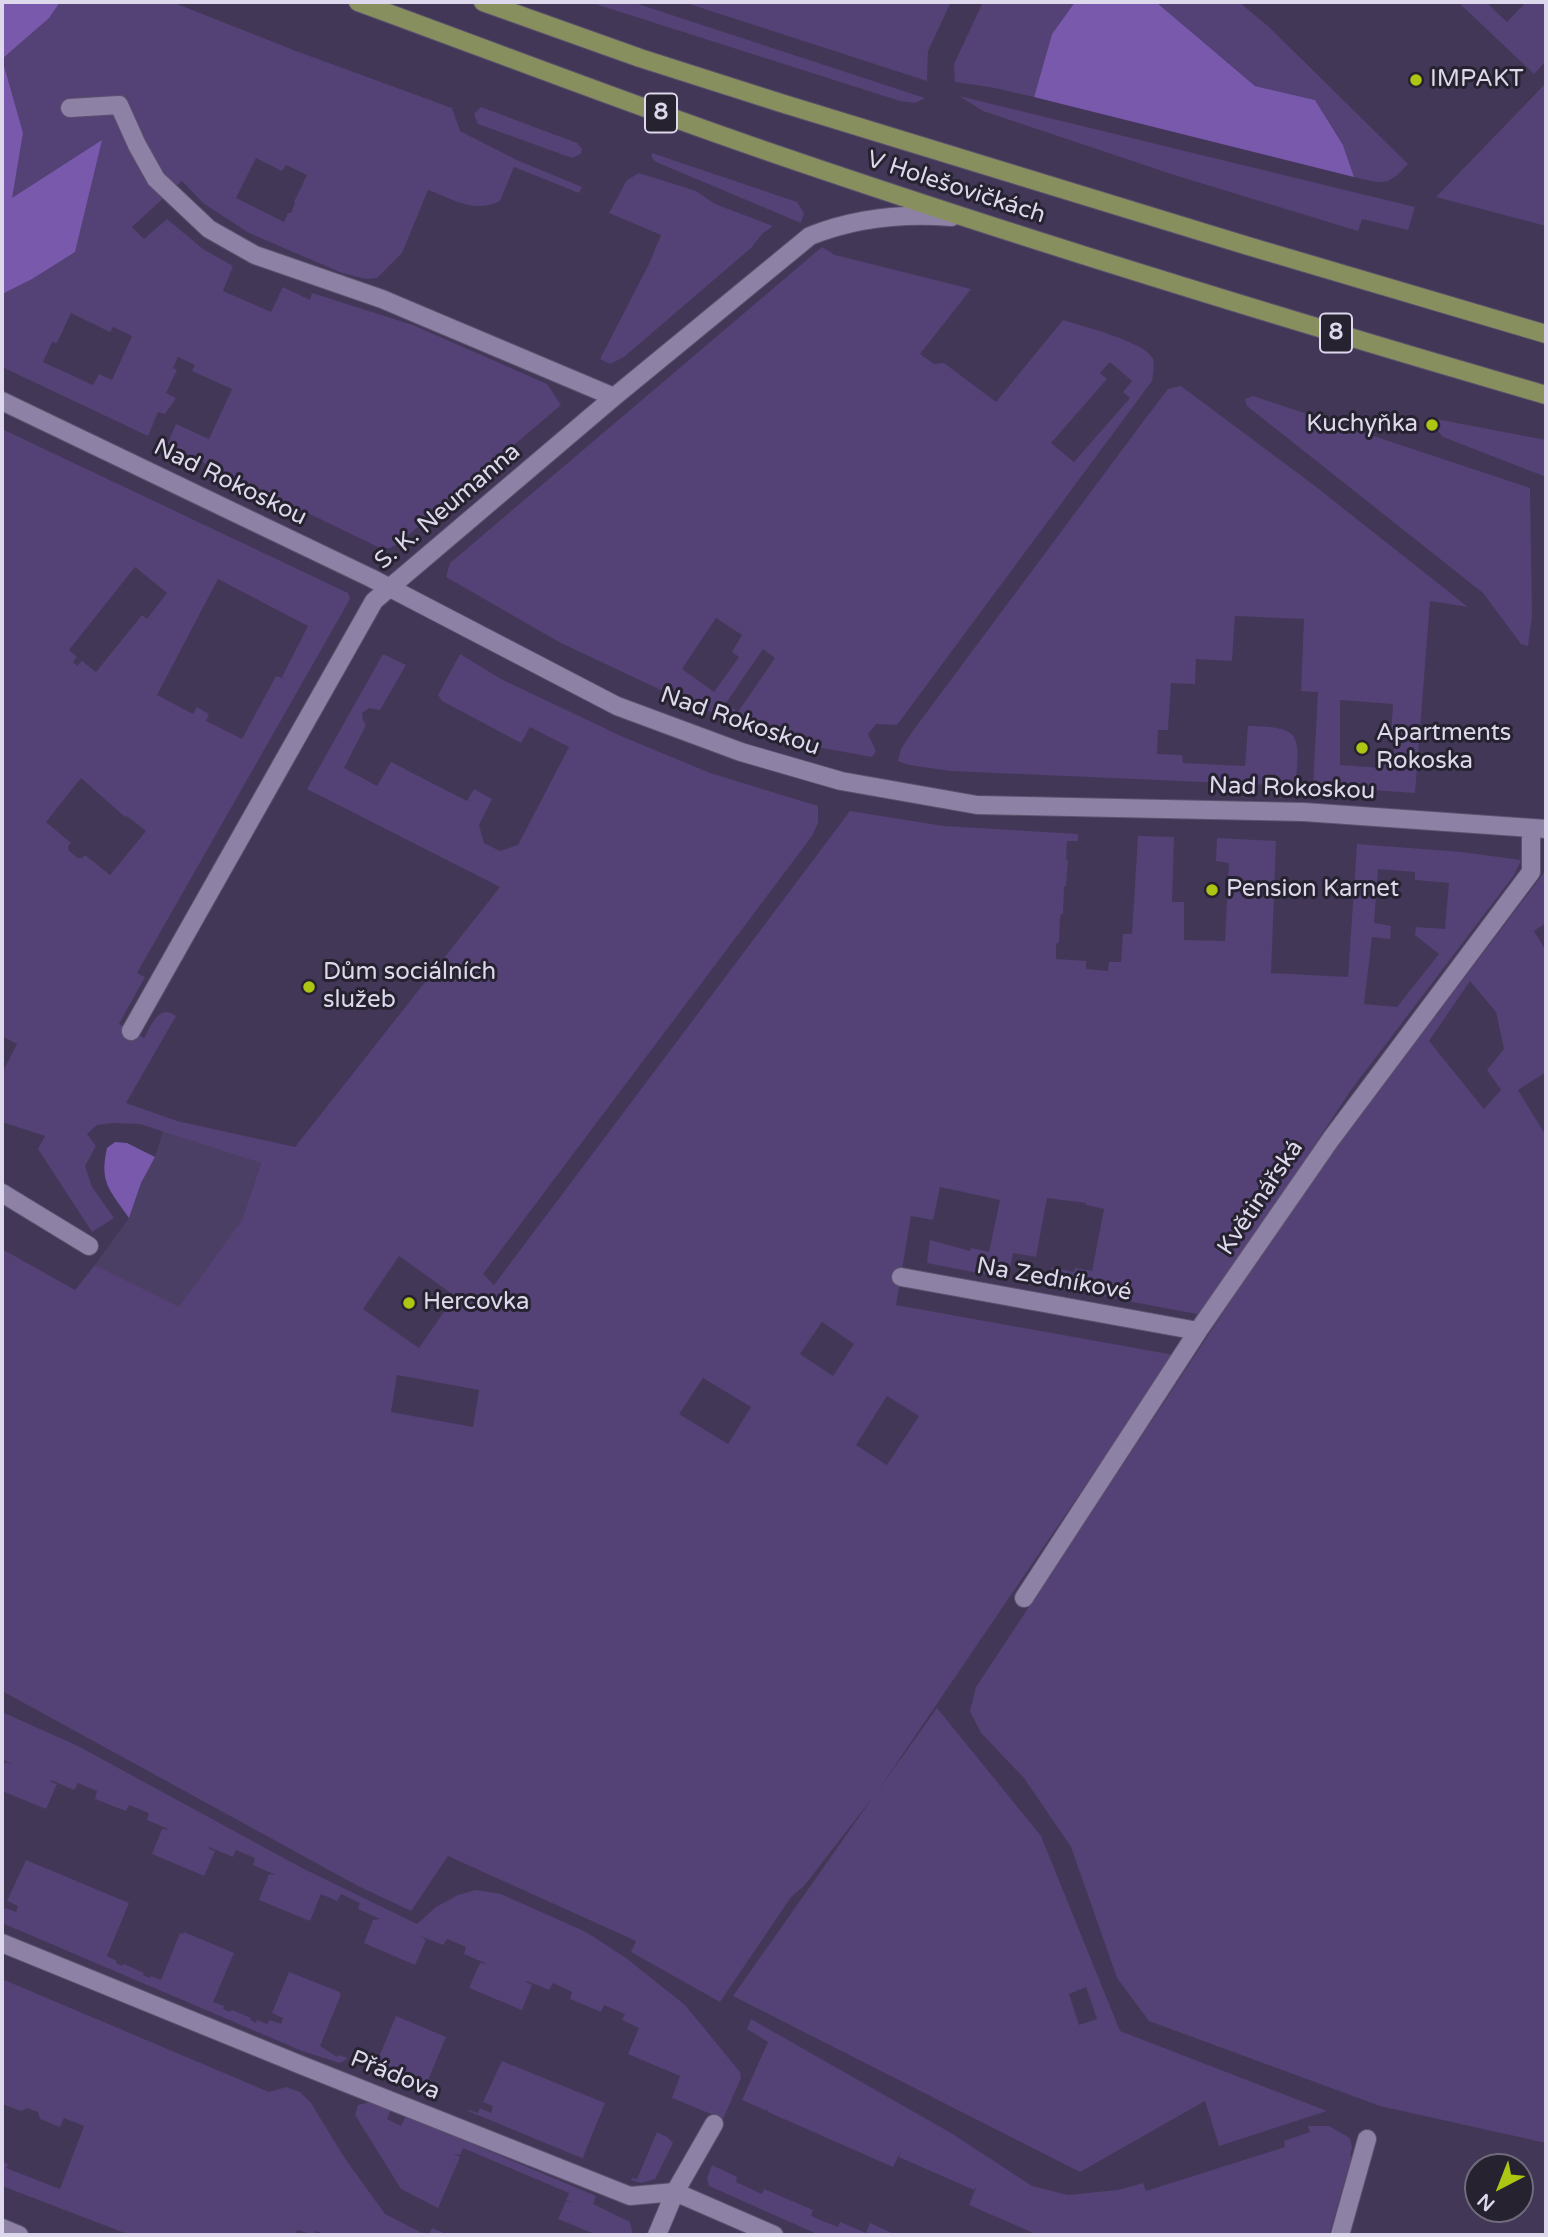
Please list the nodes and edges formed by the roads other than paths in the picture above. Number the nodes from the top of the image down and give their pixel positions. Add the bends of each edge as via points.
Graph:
1 (358, 2) edge
2 (483, 2) edge
3 (71, 108) dead end
4 (966, 218) junction
5 (1546, 334) edge
6 (1546, 395) edge
7 (614, 397) junction
8 (2, 401) edge
9 (390, 588) junction
10 (1539, 829) edge
11 (131, 1031) dead end
12 (2, 1193) edge
13 (89, 1246) dead end
14 (901, 1277) dead end
15 (1198, 1331) junction
16 (1024, 1598) dead end
17 (2, 1943) edge
18 (714, 2124) dead end
19 (1367, 2139) dead end
20 (675, 2192) junction
21 (2, 2228) edge
22 (19, 2235) edge
23 (656, 2235) edge
24 (774, 2235) edge
25 (1339, 2235) edge

1 - 4 main road, V Holešovičkách / 8 via 582,86
2 - 5 main road, V Holešovičkách / 8 via 781,103
3 - 7 street via 119,104 156,179 209,229 255,255 382,299
4 - 6 main road, V Holešovičkách / 8
4 - 7 street, S. K. Neumanna via 887,216 810,236
7 - 9 street, S. K. Neumanna
8 - 9 street, Nad Rokoskou
9 - 10 street, Nad Rokoskou via 617,706 741,752 841,782 977,805 1304,813
9 - 11 street, S. K. Neumanna via 374,601
10 - 15 street, Květinářská via 1531,872 1331,1139
12 - 13 street
14 - 15 street, Na Zedníkové
15 - 16 street, Květinářská
17 - 20 street, Přádova via 630,2196
18 - 20 street
19 - 25 street
20 - 23 street
20 - 24 street, Přádova
21 - 22 street

